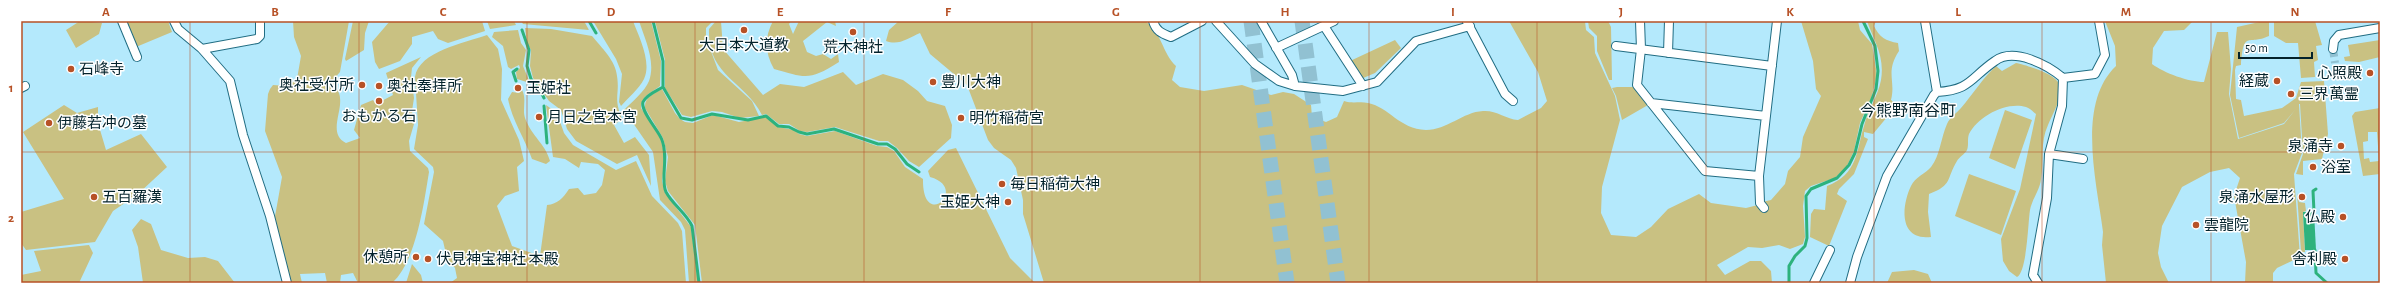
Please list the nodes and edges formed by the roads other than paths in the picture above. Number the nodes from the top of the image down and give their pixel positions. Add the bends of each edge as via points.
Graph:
1 (122, 21) edge
2 (174, 21) edge
3 (260, 21) edge
4 (1153, 21) edge
5 (1202, 21) edge
6 (1216, 21) edge
7 (1261, 21) edge
8 (1334, 21) edge
9 (1640, 21) edge
10 (1669, 21) edge
11 (1777, 21) edge
12 (1925, 21) edge
13 (2099, 21) edge
14 (1468, 23) edge
15 (1324, 26) junction
16 (2380, 28) edge
17 (1616, 46) dead end
18 (1276, 48) junction
19 (202, 49) junction
20 (1641, 49) junction
21 (2333, 49) tunnel mouth
22 (1668, 53) junction
23 (137, 57) dead end
24 (1772, 66) junction
25 (2063, 78) junction
26 (1295, 86) junction
27 (1363, 86) junction
28 (1937, 92) junction
29 (1513, 100) dead end
30 (1651, 103) junction
31 (1766, 116) junction
32 (2049, 154) junction
33 (2083, 159) dead end
34 (1759, 176) junction
35 (1764, 208) dead end
36 (1830, 250) dead end
37 (287, 283) edge
38 (1814, 283) edge
39 (1850, 283) edge
40 (2038, 283) edge

1 - 23 street
2 - 19 street via 178,29
3 - 19 street via 260,36 257,39
4 - 5 street via 1155,28 1171,37
6 - 26 street via 1255,64 1279,81
7 - 18 street
8 - 15 street
9 - 20 street
10 - 22 street
11 - 24 street
12 - 28 street
13 - 25 street via 2105,55 2101,67 2095,74
14 - 27 street via 1416,41 1377,82
14 - 29 street via 1505,94
15 - 18 street
15 - 27 street
16 - 21 street via 2339,35 2334,41
17 - 20 street
18 - 26 street via 1292,75
19 - 37 street via 230,82
20 - 22 street
20 - 30 street via 1637,86
22 - 24 street
24 - 31 street
25 - 28 street via 2053,70 2010,55 1996,60 1968,85 1954,91
25 - 32 street via 2062,106
26 - 27 street via 1343,91
28 - 39 street via 1887,176
30 - 31 street
30 - 34 street via 1705,171
31 - 34 street
32 - 33 street
32 - 40 street via 2047,198 2033,275
34 - 35 street via 1760,203
36 - 38 street

